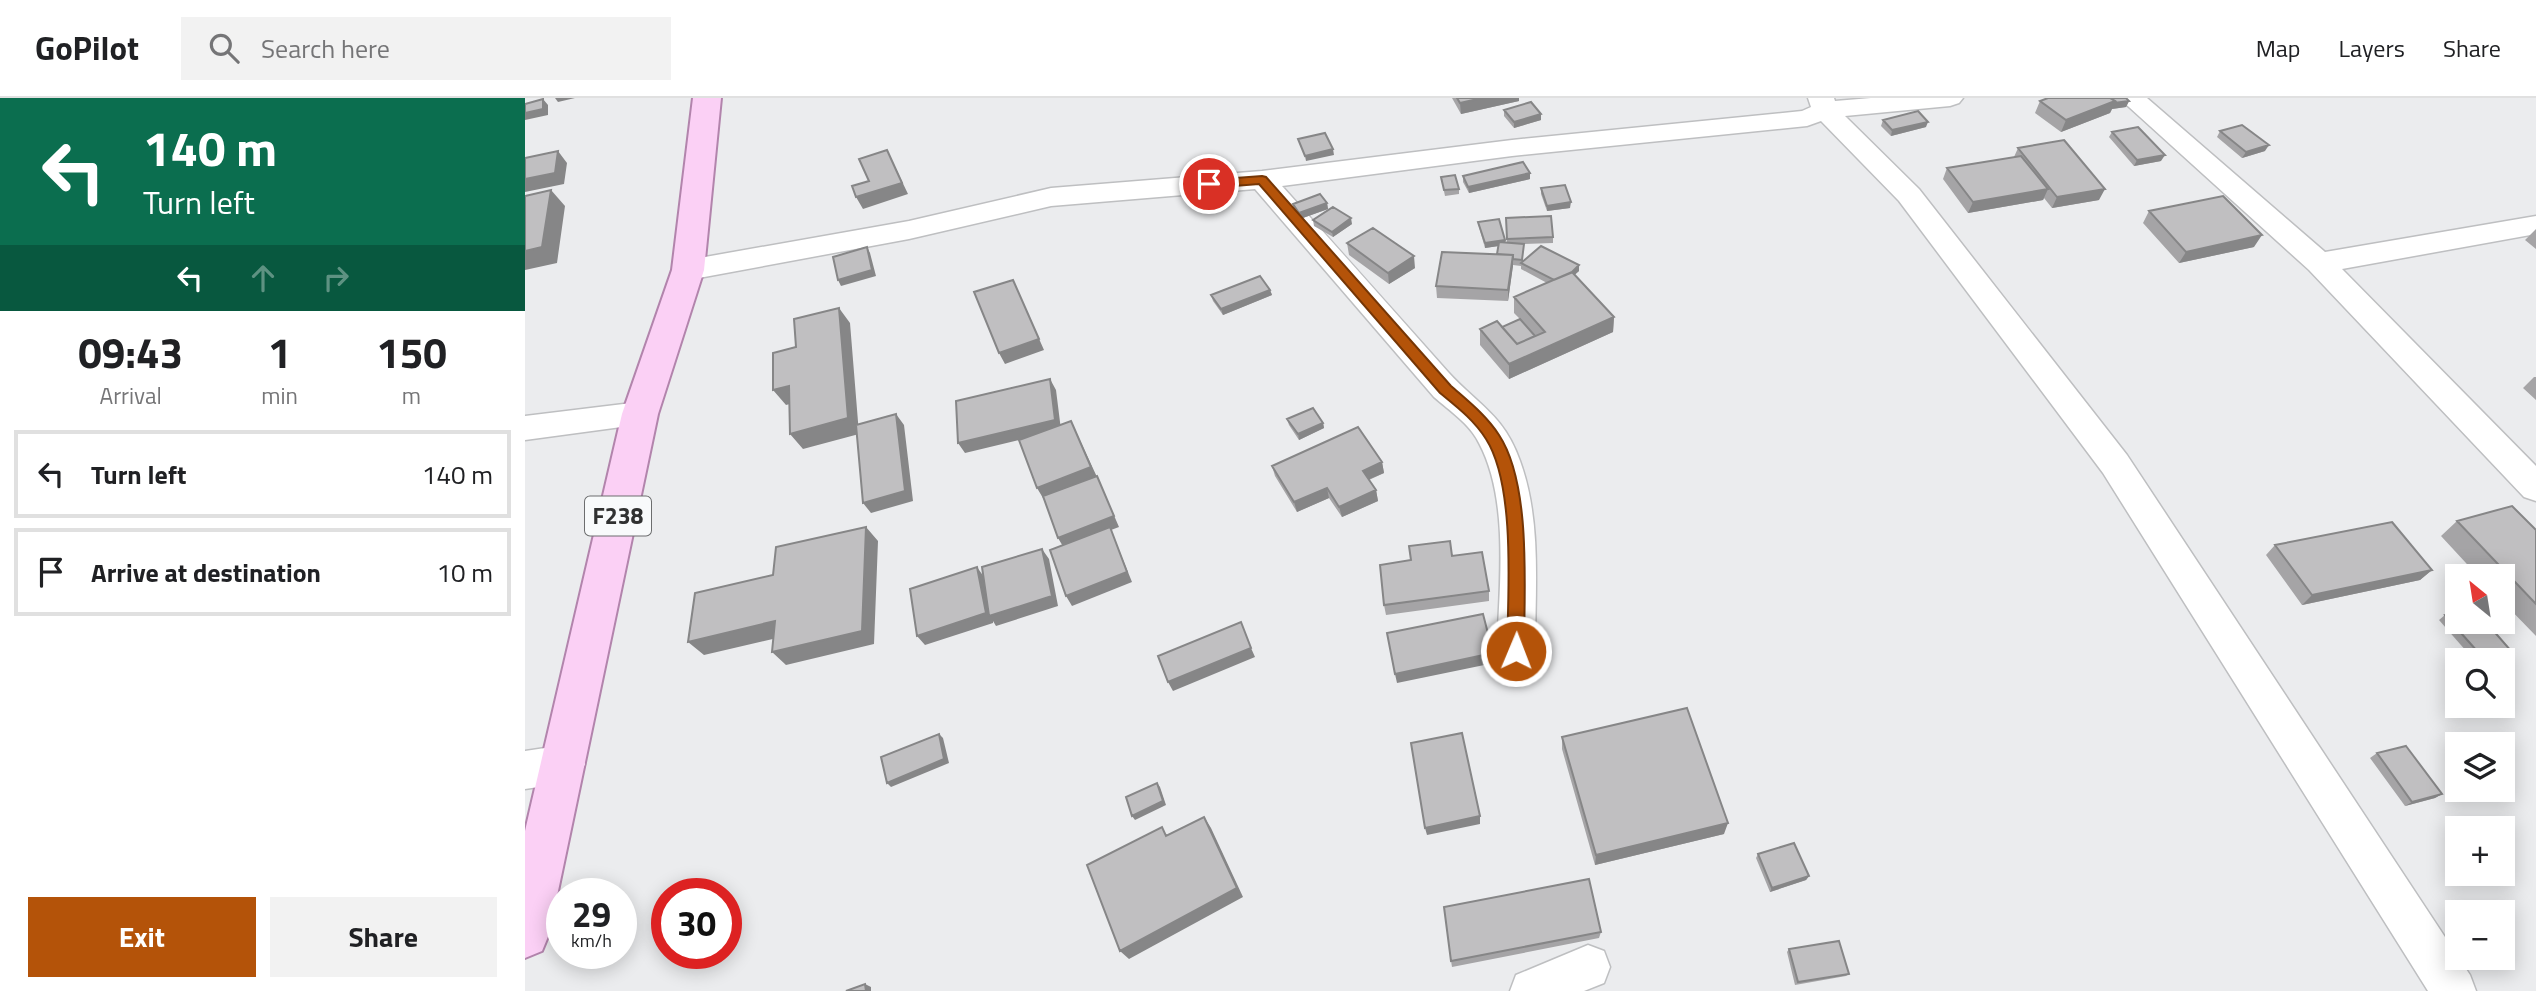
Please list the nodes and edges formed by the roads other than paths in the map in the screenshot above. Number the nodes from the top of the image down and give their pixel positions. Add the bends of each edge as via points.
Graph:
1 (707, 98) edge
2 (1950, 98) edge
3 (2132, 98) edge
4 (1823, 104) edge
5 (1262, 180) junction
6 (2536, 225) edge
7 (2319, 263) junction
8 (688, 270) junction
9 (640, 414) junction
10 (525, 428) edge
11 (2536, 488) edge
12 (1516, 651) dead end
13 (565, 764) junction
14 (525, 770) edge
15 (525, 934) edge
16 (1588, 967) dead end
17 (1532, 991) edge
18 (2454, 991) edge

1 - 8 main road, F238
2 - 4 street
3 - 7 street
4 - 5 street via 1807,118 1512,148
4 - 18 street via 1909,195 2115,464
5 - 8 street via 1051,197 909,230
5 - 12 street via 1495,440 1507,473 1517,534
6 - 7 street
7 - 11 street
8 - 9 main road, F238
9 - 10 street
9 - 13 main road, F238
13 - 14 street
13 - 15 main road, F238
16 - 17 street

